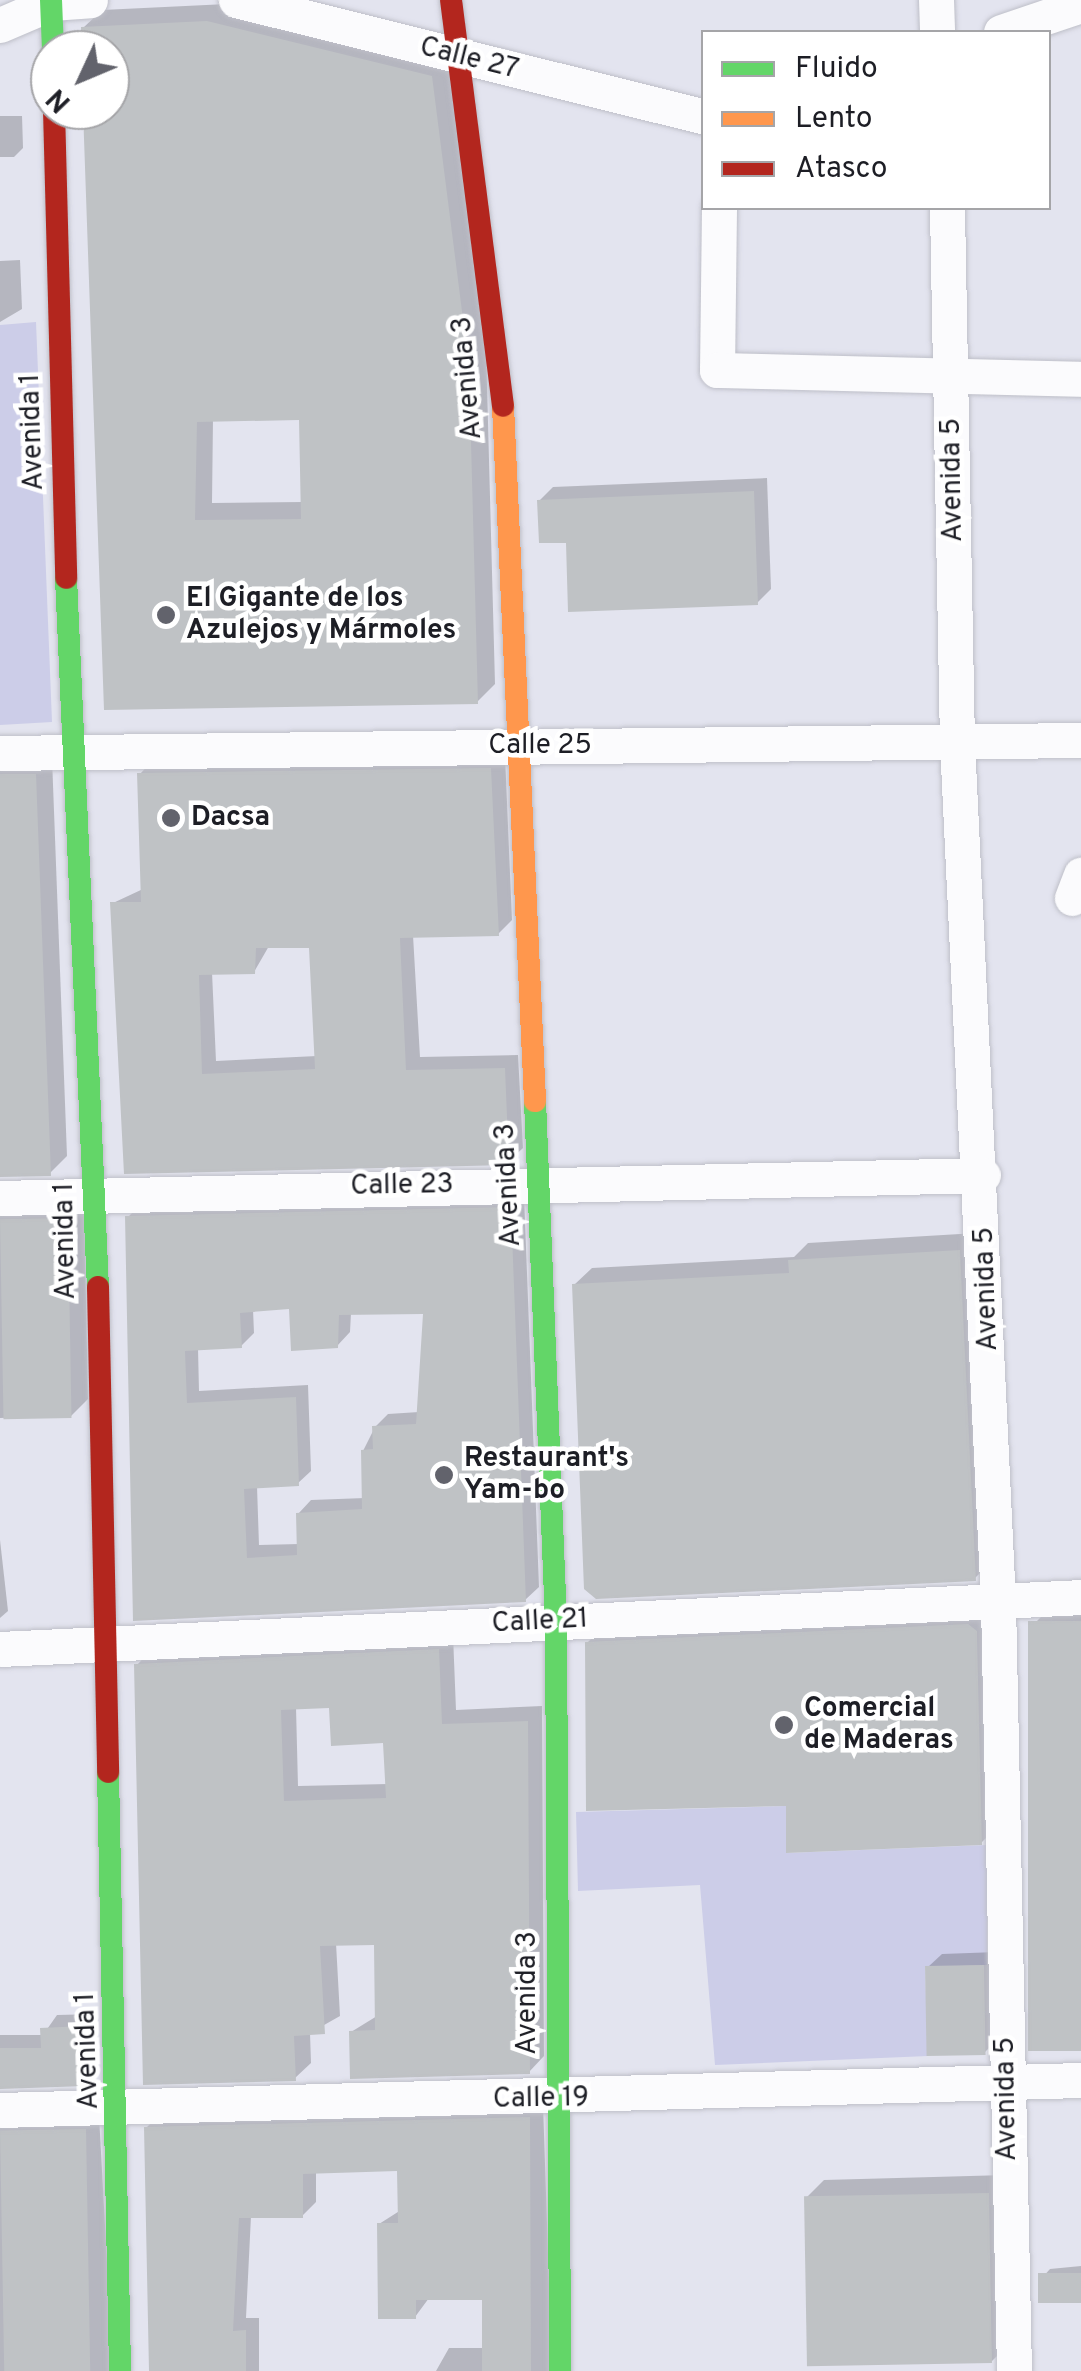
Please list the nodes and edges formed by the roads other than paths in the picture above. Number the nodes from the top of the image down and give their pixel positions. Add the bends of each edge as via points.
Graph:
1 (90, 0) edge
2 (236, 0) edge
3 (451, 0) edge
4 (936, 0) edge
5 (51, 2) edge
6 (1081, 5) edge
7 (0, 25) edge
8 (52, 30) edge
9 (937, 30) edge
10 (1007, 30) edge
11 (462, 57) junction
12 (701, 116) edge
13 (55, 130) edge
14 (719, 210) edge
15 (947, 210) edge
16 (952, 379) junction
17 (1081, 379) edge
18 (1081, 740) edge
19 (958, 742) junction
20 (516, 746) junction
21 (0, 753) edge
22 (72, 753) junction
23 (984, 1176) junction
24 (539, 1182) junction
25 (96, 1193) junction
26 (0, 1198) edge
27 (1081, 1596) edge
28 (998, 1602) junction
29 (556, 1621) junction
30 (102, 1648) junction
31 (0, 1649) edge
32 (1081, 2080) edge
33 (1007, 2086) junction
34 (559, 2099) junction
35 (120, 2107) junction
36 (0, 2110) edge
37 (120, 2371) edge
38 (560, 2371) edge
39 (1014, 2371) edge

1 - 5 street
2 - 11 street, Calle 27
3 - 11 main road, Avenida 3
4 - 9 street
5 - 7 street
5 - 8 main road
6 - 10 street
11 - 12 street, Calle 27
11 - 20 main road, Avenida 3 via 504,412
13 - 22 main road, Avenida 1
14 - 16 street via 717,370
15 - 16 street, Avenida 5
16 - 17 street
16 - 19 street, Avenida 5
18 - 19 street, Calle 25
19 - 20 street, Calle 25
19 - 23 street, Avenida 5
20 - 22 street, Calle 25
20 - 24 main road, Avenida 3
21 - 22 street, Calle 25
22 - 25 main road, Avenida 1
23 - 24 street, Calle 23
23 - 28 street, Avenida 5
24 - 25 street, Calle 23
24 - 29 main road, Avenida 3
25 - 26 street, Calle 23
25 - 30 main road, Avenida 1
27 - 28 street, Calle 21
28 - 29 street, Calle 21
28 - 33 street, Avenida 5
29 - 30 street, Calle 21
29 - 34 main road, Avenida 3
30 - 31 street, Calle 21
30 - 35 main road, Avenida 1
32 - 33 street, Calle 19
33 - 34 street, Calle 19
33 - 39 street, Avenida 5
34 - 35 street, Calle 19
34 - 38 main road, Avenida 3
35 - 36 street, Calle 19
35 - 37 main road, Avenida 1

